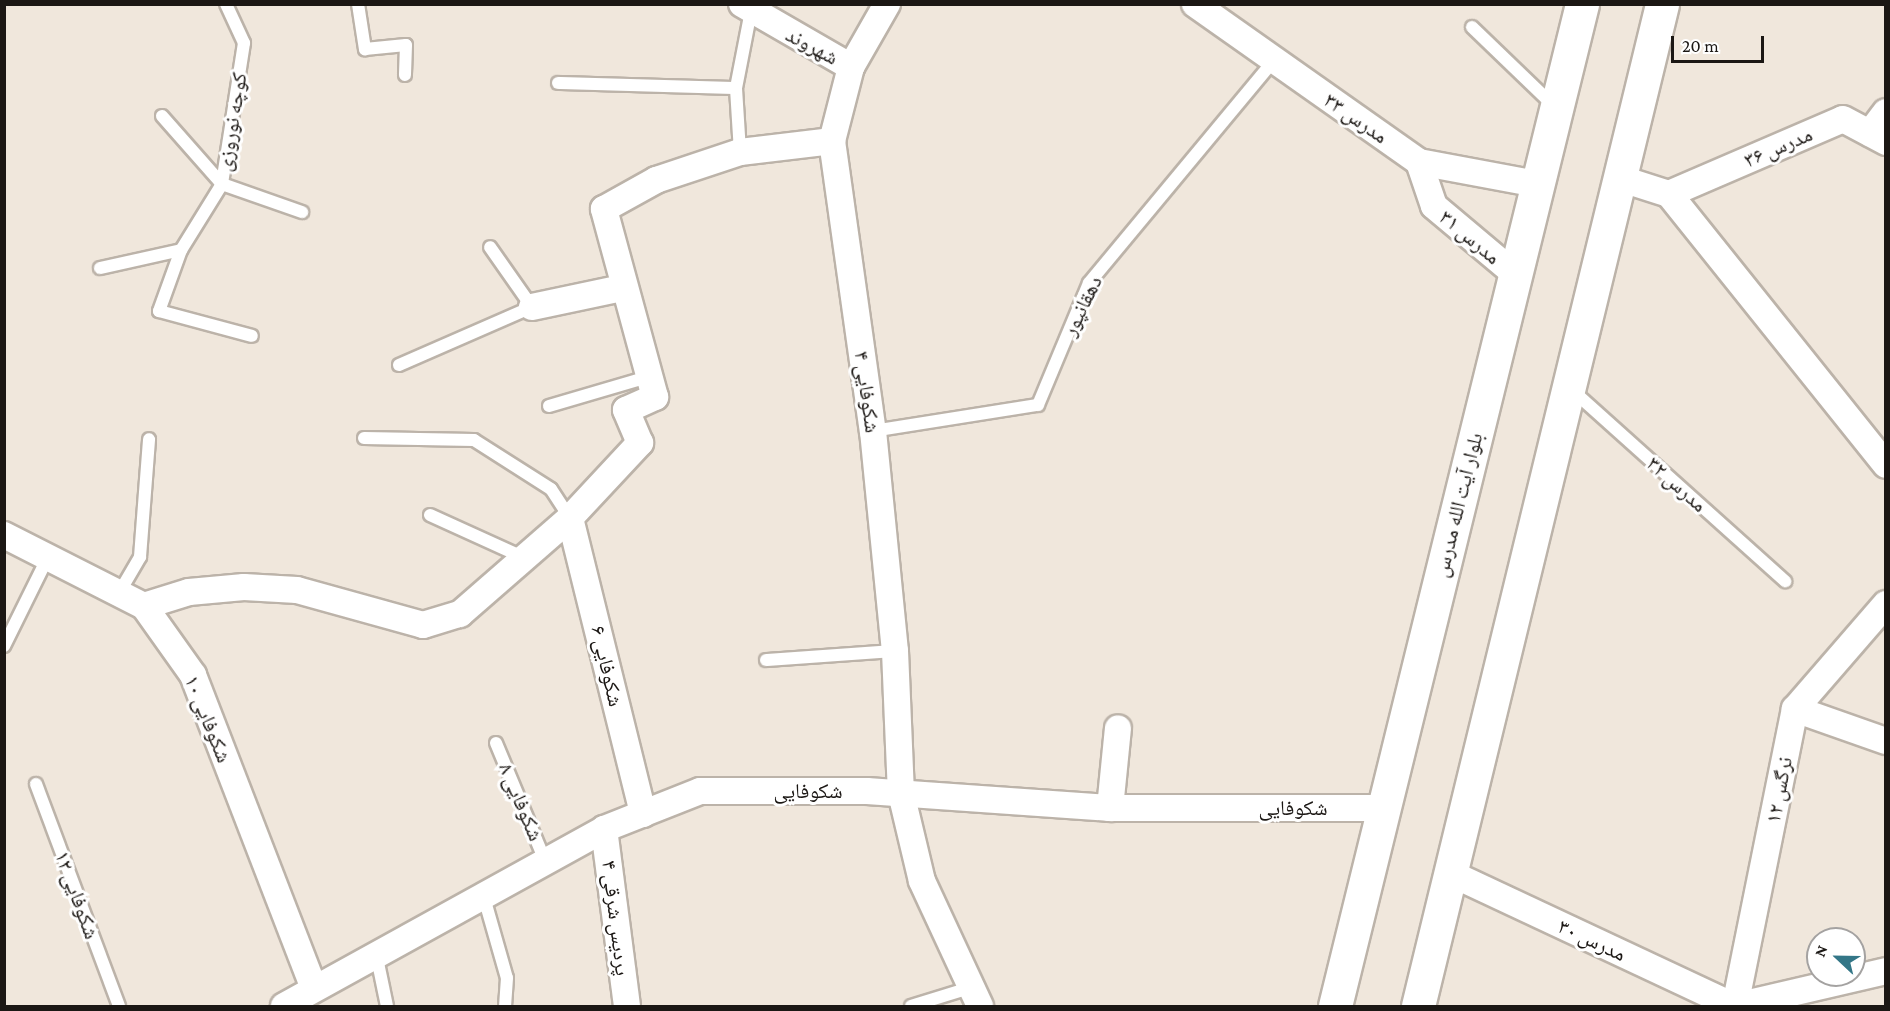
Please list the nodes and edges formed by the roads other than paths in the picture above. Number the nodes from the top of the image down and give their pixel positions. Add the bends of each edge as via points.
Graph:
1 (226, 4) edge
2 (358, 4) edge
3 (887, 4) edge
4 (1195, 4) edge
5 (1582, 4) edge
6 (1662, 4) edge
7 (747, 8) edge
8 (1472, 27) dead end
9 (1273, 61) junction
10 (851, 67) junction
11 (405, 75) dead end
12 (558, 83) dead end
13 (736, 88) junction
14 (1556, 108) junction
15 (1886, 112) edge
16 (162, 116) dead end
17 (1878, 137) edge
18 (832, 141) junction
19 (740, 152) junction
20 (1419, 162) junction
21 (1619, 178) junction
22 (222, 184) junction
23 (1537, 184) junction
24 (1669, 194) junction
25 (302, 212) dead end
26 (490, 247) dead end
27 (181, 250) junction
28 (100, 268) dead end
29 (1515, 274) junction
30 (622, 288) junction
31 (532, 307) junction
32 (252, 336) dead end
33 (399, 365) dead end
34 (648, 377) junction
35 (1569, 387) junction
36 (549, 406) dead end
37 (873, 431) junction
38 (364, 438) dead end
39 (149, 439) dead end
40 (1886, 465) edge
41 (430, 515) dead end
42 (570, 518) junction
43 (4, 535) edge
44 (48, 557) junction
45 (525, 558) junction
46 (1785, 580) dead end
47 (119, 592) junction
48 (1886, 604) edge
49 (144, 606) junction
50 (4, 646) edge
51 (895, 651) junction
52 (766, 660) dead end
53 (1795, 710) junction
54 (1118, 728) dead end
55 (1880, 741) edge
56 (496, 743) dead end
57 (36, 784) dead end
58 (901, 793) junction
59 (1110, 808) junction
60 (1384, 808) junction
61 (643, 814) junction
62 (604, 829) junction
63 (545, 861) junction
64 (1450, 873) junction
65 (482, 893) junction
66 (376, 952) junction
67 (1886, 971) edge
68 (313, 986) junction
69 (975, 997) edge
70 (119, 1006) edge
71 (284, 1006) edge
72 (387, 1006) edge
73 (505, 1006) edge
74 (627, 1006) edge
75 (911, 1006) edge
76 (1335, 1006) edge
77 (1418, 1006) edge
78 (1735, 1006) edge

1 - 22 lane, کوچه نوروزی via 244,43
2 - 11 lane via 365,49 406,45
3 - 10 street, شکوفایی ۴
4 - 9 street, مدرس ۳۳
5 - 14 main road, بلوار آیت الله مدرس
6 - 21 main road
7 - 10 street, شهروند
7 - 13 lane
8 - 14 lane
9 - 20 street, مدرس ۳۳
9 - 37 lane, دهقانپور via 1089,283 1038,405
10 - 18 street, شکوفایی ۴
12 - 13 lane
13 - 19 lane
14 - 23 main road, بلوار آیت الله مدرس
15 - 17 street
16 - 22 lane
17 - 24 street, مدرس ۳۶ via 1843,119
18 - 19 street
18 - 37 street, شکوفایی ۴
19 - 30 street via 656,180 604,209
20 - 23 street, مدرس ۳۳
20 - 29 street, مدرس ۳۱ via 1434,206
21 - 24 street
21 - 35 main road
22 - 25 lane
22 - 27 lane, کوچه نوروزی
23 - 29 main road, بلوار آیت الله مدرس
24 - 40 street
26 - 31 lane
27 - 28 lane
27 - 32 lane, کوچه نوروزی via 159,311
29 - 60 main road, بلوار آیت الله مدرس
30 - 31 street
30 - 34 street
31 - 33 lane
34 - 36 lane
34 - 42 street via 655,397 626,410 640,443
35 - 46 lane, مدرس ۳۲
35 - 64 main road
37 - 51 street, شکوفایی ۴
38 - 42 lane via 474,440 551,489
39 - 47 lane via 140,558
41 - 45 lane
42 - 45 street
42 - 61 street, شکوفایی ۶
43 - 44 street, شکوفایی ۱۰
44 - 47 street, شکوفایی ۱۰
44 - 50 lane
45 - 49 street via 442,623 404,622 297,590 189,592
47 - 49 street, شکوفایی ۱۰
48 - 53 street, نرگس ۱۲
49 - 68 street, شکوفایی ۱۰ via 193,675
51 - 52 lane
51 - 58 street, شکوفایی ۴
53 - 55 street
53 - 78 street, نرگس ۱۲
54 - 59 street
56 - 63 lane, شکوفایی ۸
57 - 70 lane, شکوفایی ۱۲
58 - 59 street, شکوفایی
58 - 61 street, شکوفایی via 700,791
58 - 69 street, شکوفایی ۴ via 922,881
59 - 60 street, شکوفایی
60 - 76 main road, بلوار آیت الله مدرس
61 - 62 street, شکوفایی
62 - 63 street, شکوفایی
62 - 74 street, پردیس شرقی ۴
63 - 65 street, شکوفایی
64 - 77 main road
64 - 78 street, مدرس ۳۰
65 - 66 street, شکوفایی
65 - 73 lane via 507,978
66 - 68 street, شکوفایی
66 - 72 lane
67 - 78 street
68 - 71 street, شکوفایی
69 - 75 lane

